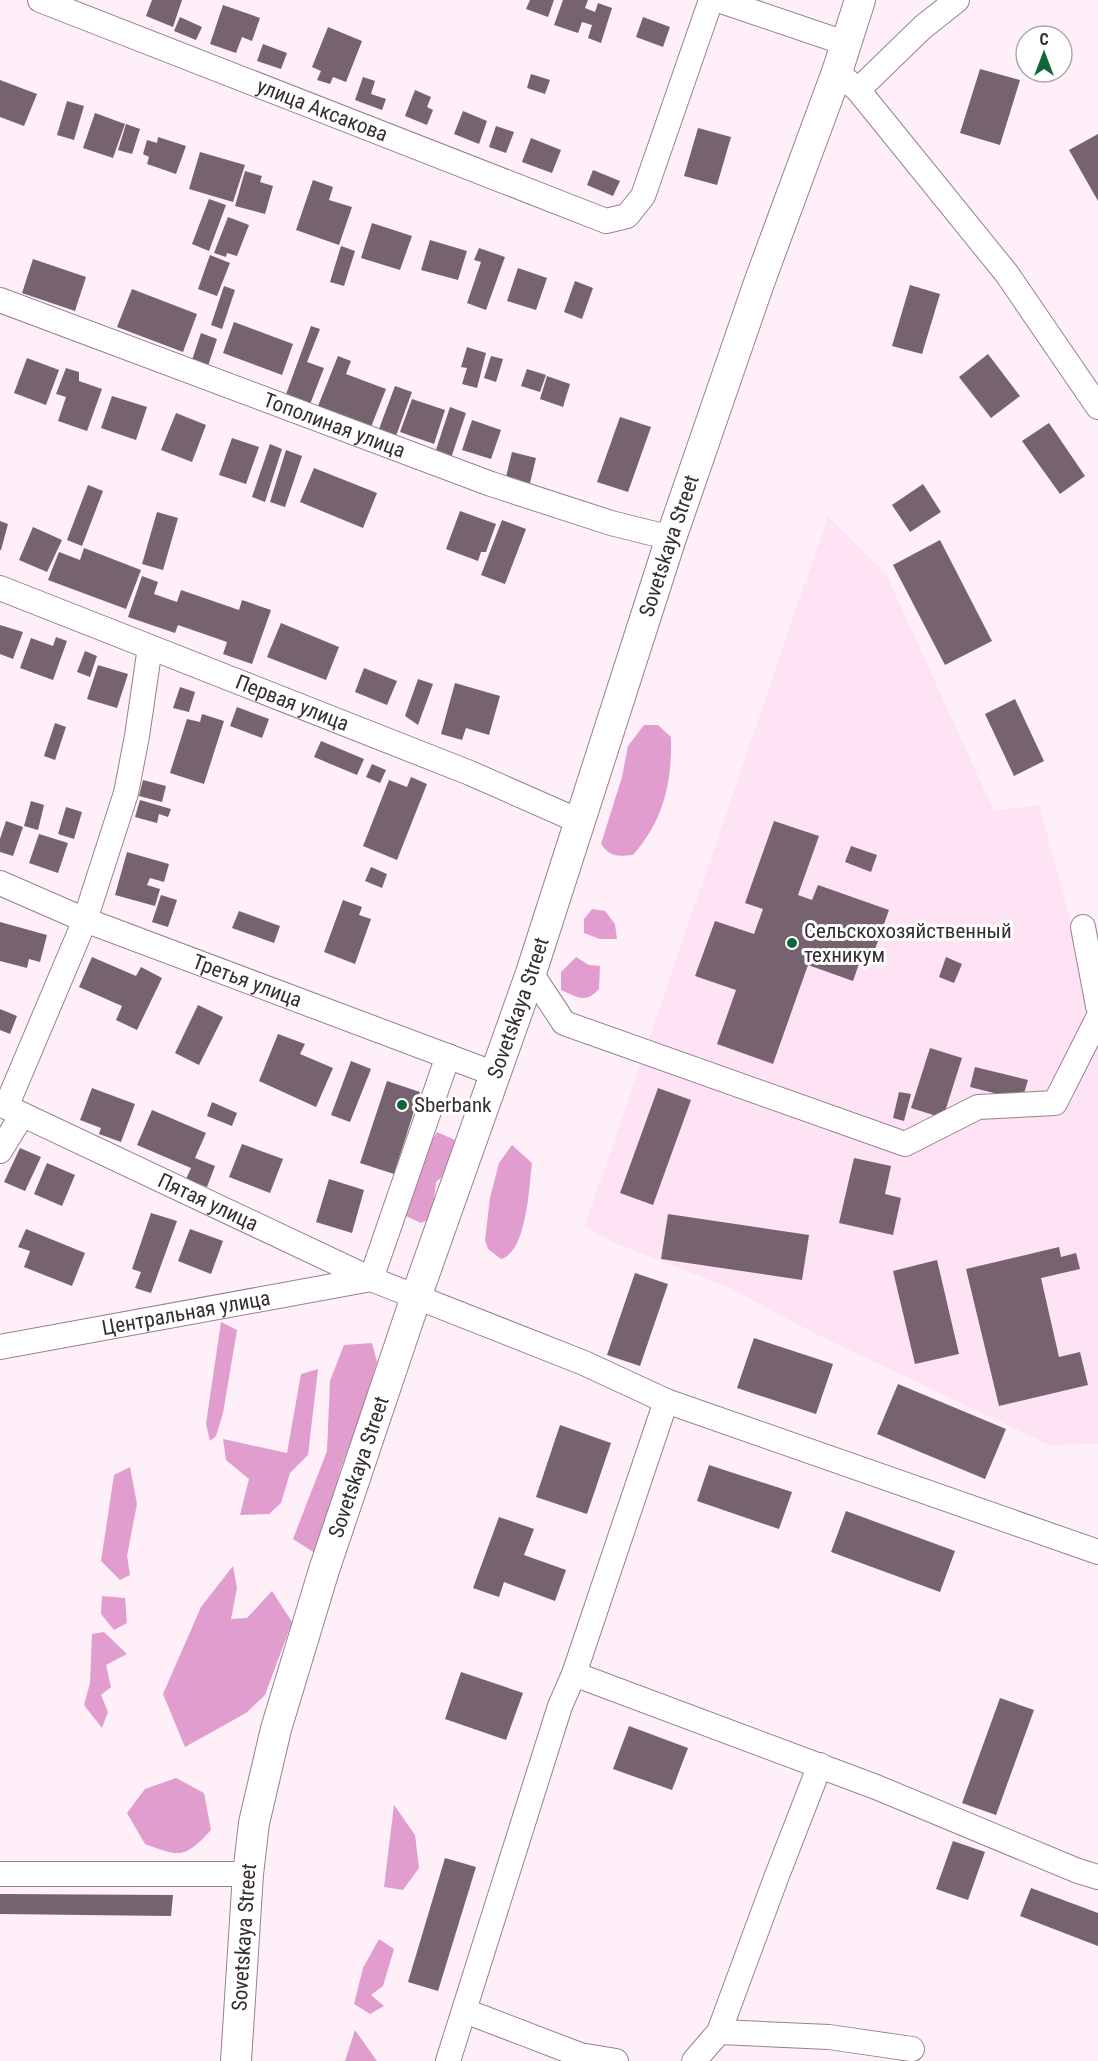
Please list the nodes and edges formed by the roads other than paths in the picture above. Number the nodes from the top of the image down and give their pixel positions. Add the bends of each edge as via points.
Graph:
1 (40, 0) edge
2 (711, 0) edge
3 (718, 0) edge
4 (860, 0) edge
5 (957, 0) edge
6 (845, 43) junction
7 (847, 81) junction
8 (0, 300) edge
9 (1098, 407) edge
10 (671, 538) junction
11 (0, 588) edge
12 (150, 647) junction
13 (581, 822) junction
14 (0, 884) edge
15 (85, 920) junction
16 (1083, 927) dead end
17 (531, 972) junction
18 (1098, 1006) edge
19 (1098, 1018) edge
20 (448, 1056) junction
21 (495, 1074) junction
22 (9, 1108) edge
23 (0, 1151) edge
24 (370, 1279) junction
25 (416, 1297) junction
26 (0, 1347) edge
27 (666, 1401) junction
28 (1098, 1552) edge
29 (574, 1674) junction
30 (820, 1766) junction
31 (0, 1874) edge
32 (248, 1874) junction
33 (1098, 1876) edge
34 (465, 2011) junction
35 (719, 2032) junction
36 (912, 2049) dead end
37 (236, 2061) edge
38 (448, 2061) edge
39 (616, 2061) edge
40 (694, 2061) edge

1 - 2 street, улица Аксакова via 606,221 627,216 643,196
3 - 6 street
4 - 6 main road, Sovetskaya Street
5 - 7 street
6 - 7 main road, Sovetskaya Street
7 - 9 street via 1007,274
7 - 10 main road, Sovetskaya Street via 759,283
8 - 10 street, Тополиная улица via 491,484
10 - 13 main road, Sovetskaya Street
11 - 12 street, Первая улица
12 - 13 street, Первая улица via 470,773
12 - 15 street via 126,793
13 - 17 main road, Sovetskaya Street
14 - 15 street, Третья улица
15 - 20 street, Третья улица
15 - 22 street
16 - 18 street
17 - 19 street via 564,1023 904,1144 978,1107 1055,1103
17 - 21 main road, Sovetskaya Street
20 - 21 street, Третья улица
20 - 24 street
21 - 25 main road, Sovetskaya Street
22 - 23 street
22 - 24 street, Пятая улица
24 - 25 street, Пятая улица
24 - 26 street, Центральная улица
25 - 27 street, Пятая улица via 584,1363
25 - 32 main road, Sovetskaya Street via 324,1570 280,1717 254,1823
27 - 28 street, Пятая улица
27 - 29 street
29 - 30 street
29 - 34 street via 560,1706
30 - 33 street
30 - 35 street
31 - 32 street
32 - 37 main road, Sovetskaya Street
34 - 38 street
34 - 39 street via 580,2055
35 - 36 street via 829,2037
35 - 40 street

